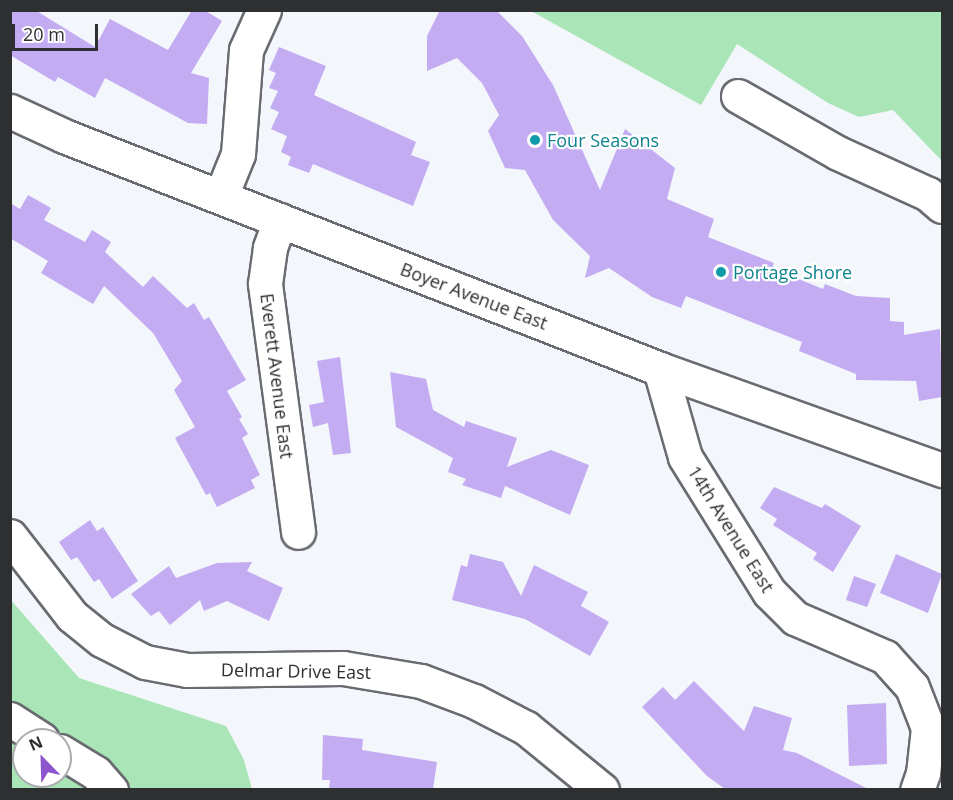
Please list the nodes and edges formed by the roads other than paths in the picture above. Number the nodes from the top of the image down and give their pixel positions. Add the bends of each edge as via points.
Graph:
1 (264, 10) edge
2 (738, 96) dead end
3 (10, 111) edge
4 (221, 196) junction
5 (942, 206) edge
6 (280, 220) junction
7 (660, 369) junction
8 (942, 470) edge
9 (298, 532) dead end
10 (10, 536) edge
11 (10, 719) edge
12 (24, 728) edge
13 (72, 758) edge
14 (111, 789) edge
15 (602, 789) edge
16 (917, 789) edge

1 - 4 street via 246,50 238,154
2 - 5 street via 838,153 928,194
3 - 4 street, Boyer Avenue East
4 - 6 street, Boyer Avenue East
6 - 7 street, Boyer Avenue East
6 - 9 street, Everett Avenue East via 270,248 265,284
7 - 8 street, Boyer Avenue East
7 - 16 street, 14th Avenue East via 685,457 769,592 795,618 885,657 912,687 928,728 925,765
10 - 15 street, Delmar Drive East via 72,616 102,640 138,658 187,670 343,668 421,681 474,700 526,728
11 - 12 street
13 - 14 street via 96,773

